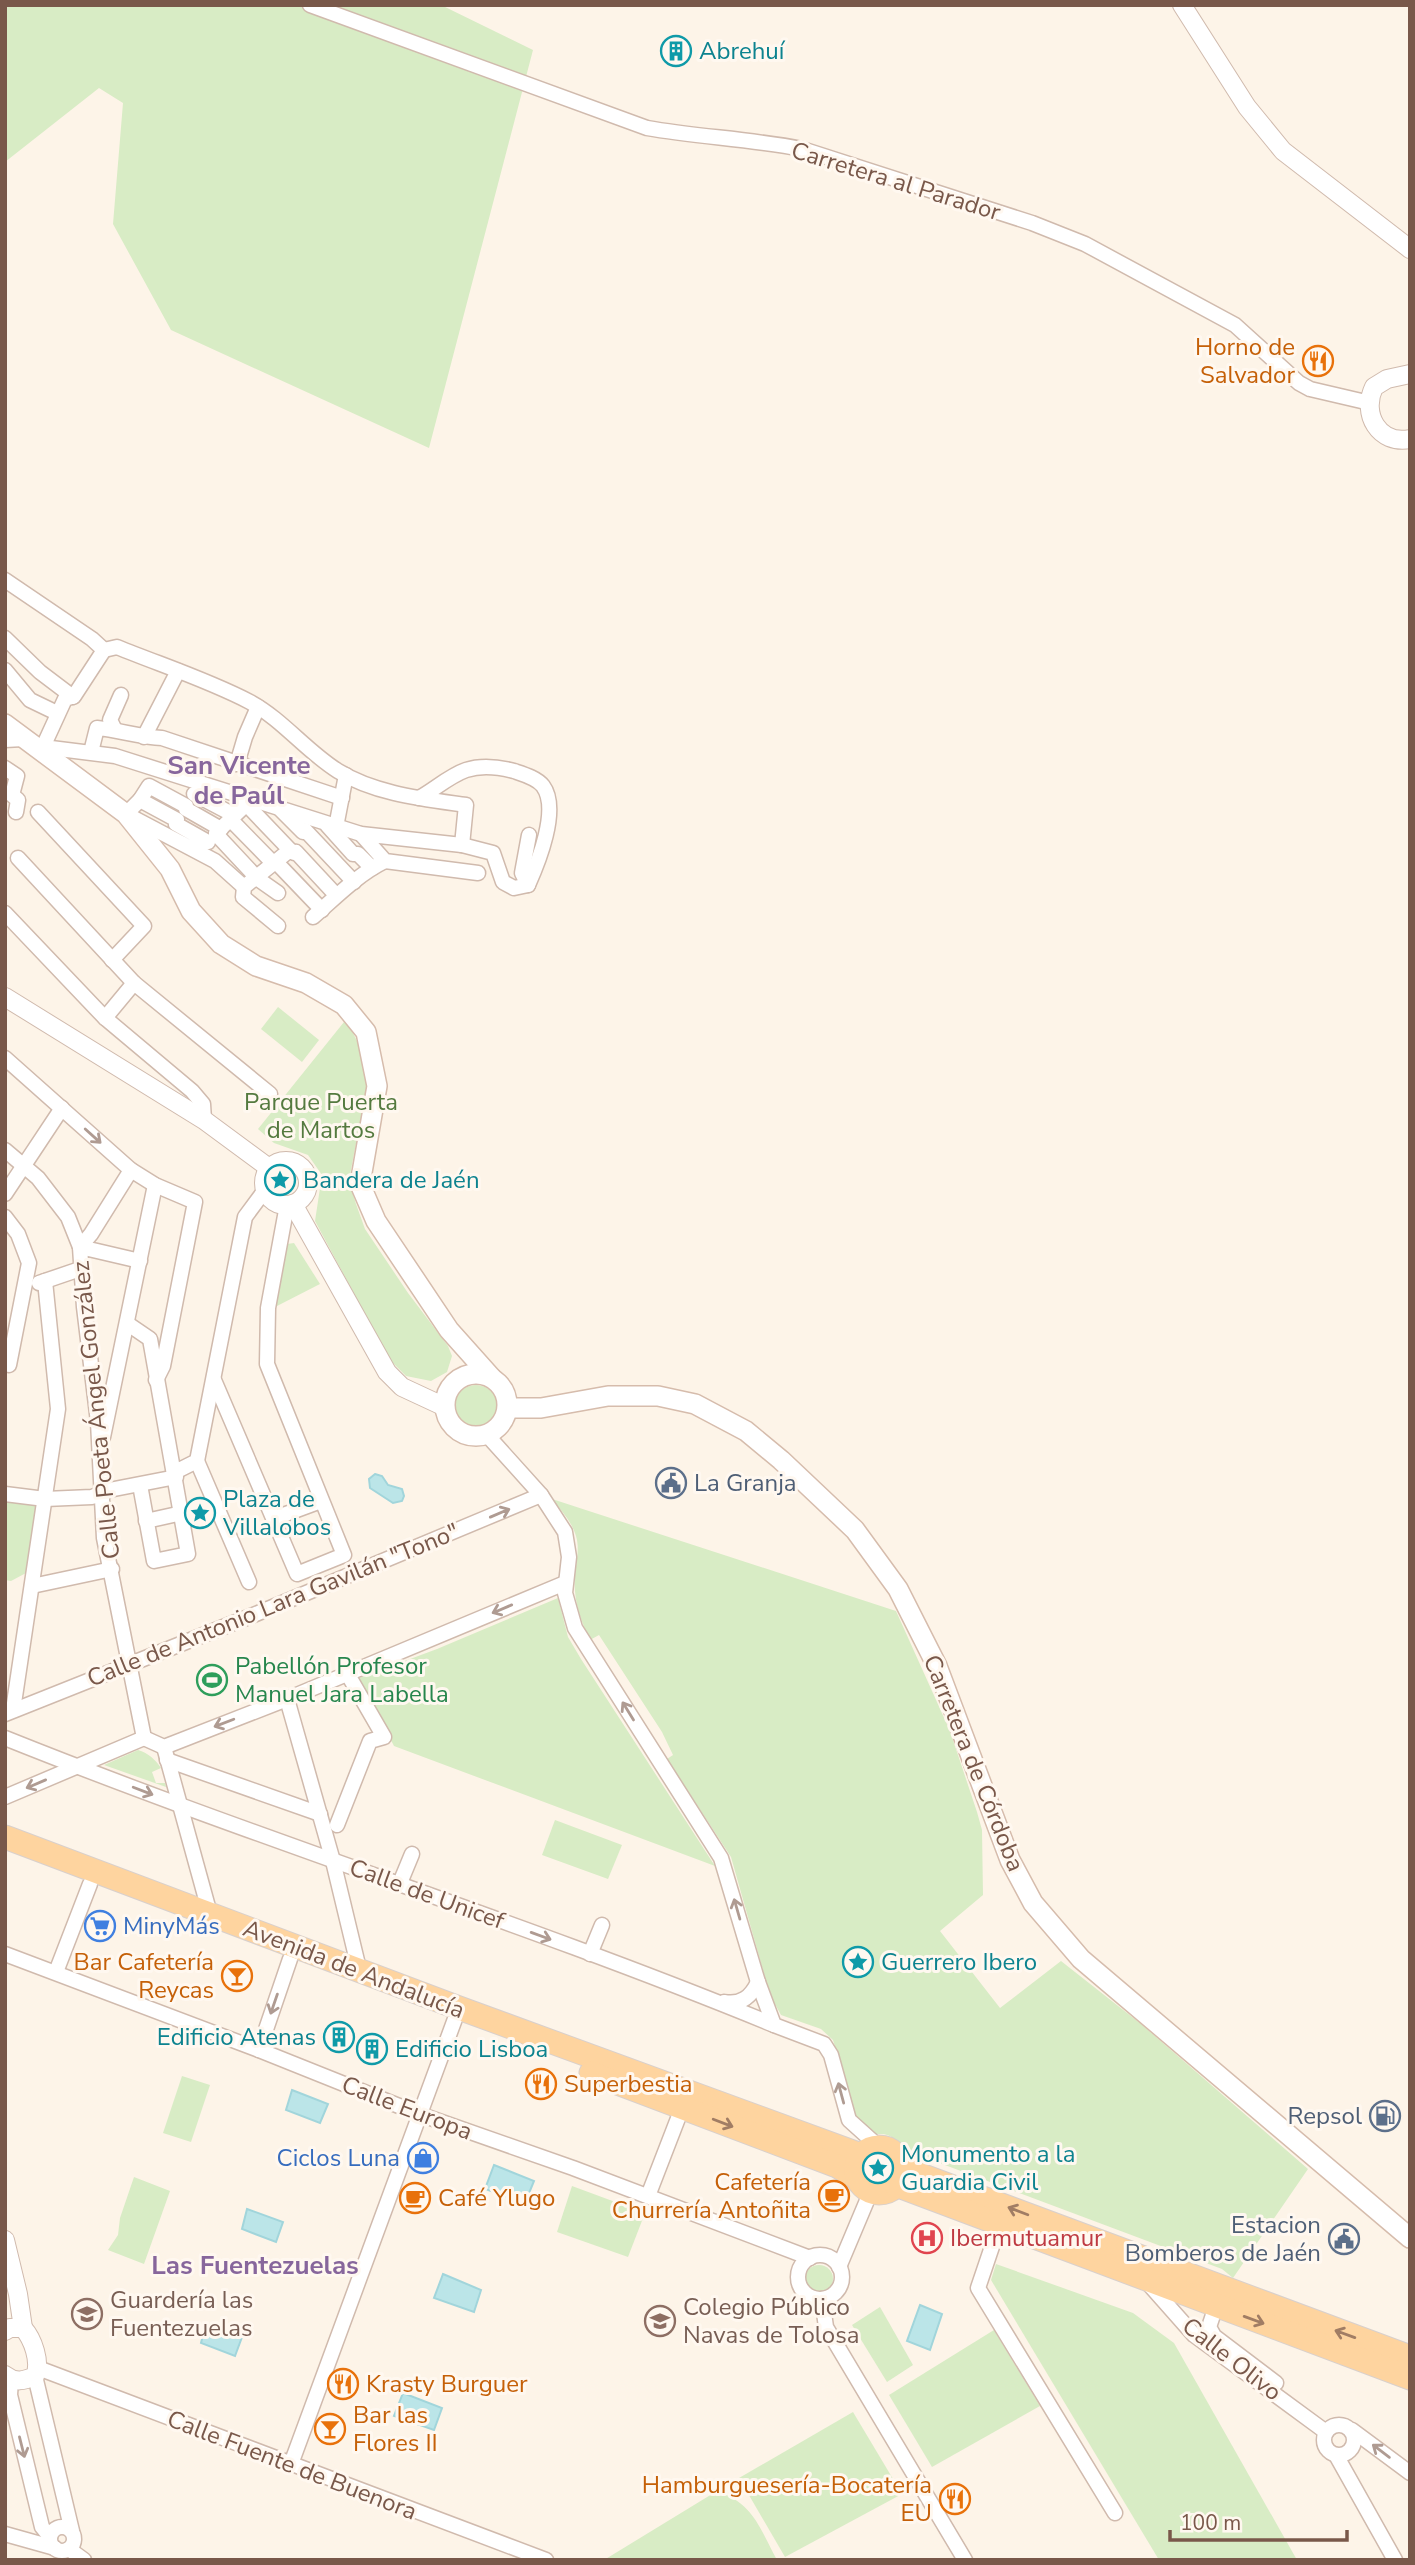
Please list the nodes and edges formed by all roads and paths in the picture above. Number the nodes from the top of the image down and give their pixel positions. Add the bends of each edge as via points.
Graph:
1 (310, 5) edge
2 (1182, 5) edge
3 (1410, 249) edge
4 (1410, 374) edge
5 (1370, 402) junction
6 (1410, 439) edge
7 (5, 580) edge
8 (5, 638) edge
9 (104, 650) junction
10 (5, 670) edge
11 (178, 671) junction
12 (121, 695) dead end
13 (73, 697) junction
14 (258, 708) junction
15 (57, 713) junction
16 (5, 724) edge
17 (115, 730) junction
18 (144, 737) junction
19 (26, 743) edge
20 (91, 752) junction
21 (237, 764) junction
22 (5, 768) edge
23 (346, 775) junction
24 (194, 794) dead end
25 (342, 798) junction
26 (419, 798) junction
27 (249, 802) junction
28 (133, 807) junction
29 (278, 807) junction
30 (16, 812) dead end
31 (38, 812) dead end
32 (331, 825) junction
33 (219, 832) junction
34 (361, 834) junction
35 (528, 835) dead end
36 (461, 845) junction
37 (293, 851) junction
38 (18, 858) dead end
39 (275, 863) junction
40 (378, 865) junction
41 (478, 873) dead end
42 (258, 878) junction
43 (354, 882) junction
44 (528, 885) junction
45 (244, 887) junction
46 (278, 893) dead end
47 (336, 895) junction
48 (5, 913) edge
49 (278, 926) dead end
50 (112, 960) junction
51 (134, 983) junction
52 (5, 997) edge
53 (106, 1018) junction
54 (5, 1058) edge
55 (270, 1094) dead end
56 (62, 1108) junction
57 (204, 1120) junction
58 (5, 1150) edge
59 (24, 1166) junction
60 (269, 1168) junction
61 (131, 1170) junction
62 (155, 1185) junction
63 (265, 1190) junction
64 (5, 1194) edge
65 (290, 1205) junction
66 (5, 1217) edge
67 (80, 1247) junction
68 (140, 1261) junction
69 (83, 1268) junction
70 (45, 1281) junction
71 (24, 1288) junction
72 (12, 1318) edge
73 (128, 1324) junction
74 (455, 1338) junction
75 (5, 1364) edge
76 (491, 1377) junction
77 (156, 1380) junction
78 (214, 1380) junction
79 (457, 1380) junction
80 (445, 1407) junction
81 (508, 1408) junction
82 (487, 1435) junction
83 (99, 1455) junction
84 (197, 1461) junction
85 (175, 1474) junction
86 (139, 1485) junction
87 (101, 1492) junction
88 (5, 1494) edge
89 (541, 1495) junction
90 (45, 1499) junction
91 (321, 1501) junction
92 (182, 1513) junction
93 (275, 1518) junction
94 (146, 1521) junction
95 (112, 1569) junction
96 (249, 1582) dead end
97 (565, 1583) junction
98 (32, 1586) junction
99 (130, 1663) junction
100 (347, 1673) junction
101 (286, 1699) junction
102 (9, 1712) edge
103 (5, 1738) edge
104 (144, 1738) junction
105 (165, 1753) junction
106 (79, 1766) junction
107 (5, 1797) edge
108 (178, 1804) junction
109 (320, 1814) junction
110 (337, 1825) dead end
111 (5, 1838) edge
112 (5, 1852) edge
113 (412, 1854) dead end
114 (333, 1861) junction
115 (400, 1883) junction
116 (90, 1884) junction
117 (210, 1914) junction
118 (602, 1925) dead end
119 (5, 1954) edge
120 (590, 1954) junction
121 (290, 1959) junction
122 (359, 1969) junction
123 (55, 1972) junction
124 (758, 1982) junction
125 (719, 2001) junction
126 (456, 2015) junction
127 (774, 2025) junction
128 (259, 2050) junction
129 (682, 2108) junction
130 (419, 2114) junction
131 (867, 2168) junction
132 (899, 2177) junction
133 (648, 2196) junction
134 (1000, 2223) junction
135 (1410, 2238) edge
136 (5, 2240) edge
137 (810, 2258) junction
138 (839, 2267) junction
139 (1144, 2279) junction
140 (822, 2299) junction
141 (1216, 2306) junction
142 (14, 2329) edge
143 (1410, 2357) edge
144 (37, 2372) junction
145 (8, 2377) edge
146 (1410, 2378) edge
147 (1330, 2428) junction
148 (1352, 2430) junction
149 (1335, 2455) junction
150 (291, 2464) junction
151 (1410, 2473) edge
152 (1115, 2513) dead end
153 (72, 2531) junction
154 (5, 2534) edge
155 (58, 2545) junction
156 (84, 2560) edge
157 (546, 2560) edge
158 (965, 2560) edge
159 (1395, 2560) edge

1 - 5 street, Carretera al Parador via 647,128 802,149 1032,223 1085,244 1236,325 1298,383
2 - 3 street via 1247,107 1283,151
4 - 5 street via 1378,383
5 - 6 street via 1371,416 1385,435 1393,440
7 - 9 street
8 - 13 street
9 - 11 street via 117,647
9 - 13 street
10 - 15 street via 30,700
11 - 14 street
11 - 18 street
12 - 17 street via 110,720
13 - 15 street via 65,699
14 - 21 street
14 - 23 street
15 - 19 street via 57,719
16 - 19 main road
17 - 18 street
17 - 20 street via 97,728
18 - 21 street via 162,738
19 - 20 street
19 - 28 main road
20 - 27 street via 115,755
21 - 25 street
22 - 30 street via 17,776 12,794 18,800
23 - 25 street
23 - 26 street
24 - 33 street
25 - 32 street
26 - 36 street via 466,805
26 - 44 street via 480,766 525,774 543,786 549,803 547,829
27 - 29 street
27 - 33 street
27 - 37 street
28 - 33 street
28 - 33 street via 149,786 186,806
28 - 74 main road via 191,911 220,944 256,966 306,983 344,1005 366,1032 377,1086 360,1184 376,1221
29 - 32 street
29 - 43 street
31 - 50 street via 144,926
32 - 34 street
32 - 40 street via 353,854
33 - 39 street
33 - 42 street
33 - 45 street via 225,869
34 - 36 street
34 - 40 street
35 - 44 street via 522,873
36 - 44 street via 493,853 503,882 514,888
37 - 39 street
37 - 47 street
38 - 50 street
39 - 42 street
39 - 47 street via 317,913
40 - 41 street
40 - 43 street
42 - 45 street
42 - 46 street
43 - 47 street
45 - 49 street via 243,897
48 - 53 street
50 - 51 street
51 - 53 street
51 - 55 street
52 - 57 street
53 - 57 street via 192,1091 203,1104
54 - 56 street
56 - 59 street
56 -> 61 street
57 - 60 street
58 - 59 street, Calle Poeta Ángel González
59 - 64 street
59 - 67 street, Calle Poeta Ángel González via 68,1217
60 - 63 street
60 - 65 street via 288,1160 307,1173 305,1195
61 - 62 street
61 - 67 street
62 - 68 street
62 - 77 street via 195,1202 163,1366
63 - 65 street via 274,1202
63 - 78 street via 245,1217
65 - 80 street via 387,1371 402,1387
65 - 91 street via 268,1308 267,1364
66 - 71 street via 18,1234 29,1263
67 - 68 street
67 - 69 street, Calle Poeta Ángel González
68 - 73 street
69 - 70 street
69 - 83 street, Calle Poeta Ángel González
70 - 71 street
70 - 90 street via 58,1409
71 - 72 street
72 - 75 street via 9,1365
73 - 77 street via 150,1339
73 - 83 street
74 - 76 main road
74 - 79 main road via 460,1364
76 - 79 main road via 473,1373
76 - 81 main road via 505,1390
77 - 85 street
78 - 84 street
78 - 93 street
79 - 80 main road via 446,1395
80 - 82 main road via 459,1432
81 - 82 main road via 505,1420
81 - 135 main road, Carretera de Córdoba via 541,1408 608,1396 658,1396 695,1404 746,1431 781,1460 855,1530 898,1589 937,1666 1010,1860 1033,1903 1056,1932 1081,1959
82 - 89 street
83 - 87 street, Calle Poeta Ángel González
84 - 85 street
84 - 96 street
85 - 86 street
85 - 92 street
86 - 87 street
86 - 94 street
87 - 90 street via 92,1497
87 - 95 street, Calle Poeta Ángel González via 104,1538
88 - 90 street
89 - 97 street via 565,1532
99 -> 89 street, Calle de Antonio Lara Gavilán "Tono"
90 - 98 street
91 - 93 street
91 - 93 street via 344,1555 298,1574
92 - 94 street
92 - 94 street via 188,1555 154,1561
95 - 98 street
95 - 99 street, Calle Poeta Ángel González
97 -> 100 street
124 -> 97 street via 721,1858 575,1628
98 - 102 street
99 - 102 street, Calle de Antonio Lara Gavilán "Tono"
99 - 104 street, Calle Poeta Ángel González
100 - 101 street
100 - 110 street via 384,1737 370,1741
101 -> 105 street
101 - 109 street
103 - 106 street, Calle de Unicef
104 - 105 street
104 - 106 street
105 - 108 street
105 - 109 street
106 -> 107 street
106 -> 108 street, Calle de Unicef
108 - 114 street, Calle de Unicef
108 - 117 street
109 - 114 street
111 - 117 main road, Avenida de Andalucía
112 - 116 main road, Avenida de Andalucía
113 - 115 street
114 - 115 street, Calle de Unicef
114 - 122 street
115 -> 120 street, Calle de Unicef
116 - 121 main road, Avenida de Andalucía
116 - 123 street
117 - 122 main road, Avenida de Andalucía
118 - 120 street
119 - 123 street, Calle Europa
120 - 125 street, Calle de Unicef
121 - 126 main road, Avenida de Andalucía
121 -> 128 street
122 - 126 main road, Avenida de Andalucía
123 - 128 street, Calle Europa
124 - 125 street via 745,2000 734,2004
124 - 127 street
125 - 127 street, Calle de Unicef
126 - 129 main road, Avenida de Andalucía
126 - 130 street
126 - 131 main road, Avenida de Andalucía
131 -> 127 street, Calle de Unicef via 831,2054 824,2044
128 - 130 street, Calle Europa
129 -> 131 main road, Avenida de Andalucía via 837,2166
129 - 133 street
130 - 133 street, Calle Europa
130 - 150 street
131 - 132 main road via 884,2192
131 - 132 main road via 886,2148 897,2155
131 - 138 street
132 - 134 main road
143 -> 132 main road
133 - 137 street, Calle Europa
134 - 139 main road
134 - 152 street via 978,2288
136 - 142 street via 18,2294
137 - 138 street via 823,2256
137 - 140 street via 800,2267 798,2280 804,2292
138 - 140 street via 839,2287
139 - 141 main road
139 - 147 street, Calle Olivo via 1194,2335
140 - 158 street via 826,2327
141 -> 146 main road
141 - 147 street, Calle Olivo via 1209,2327 1214,2336
142 - 144 street via 32,2343
144 - 145 street via 24,2381
144 - 150 street, Calle Fuente de Buenora
144 - 153 street
145 -> 155 street via 42,2527
147 - 148 street via 1343,2424
147 - 149 street via 1324,2441
148 - 149 street via 1353,2448 1345,2455
151 -> 148 street
149 - 159 street
150 - 157 street, Calle Fuente de Buenora
153 - 155 street via 75,2540
153 - 155 street via 54,2530
154 - 155 street
155 - 156 street

